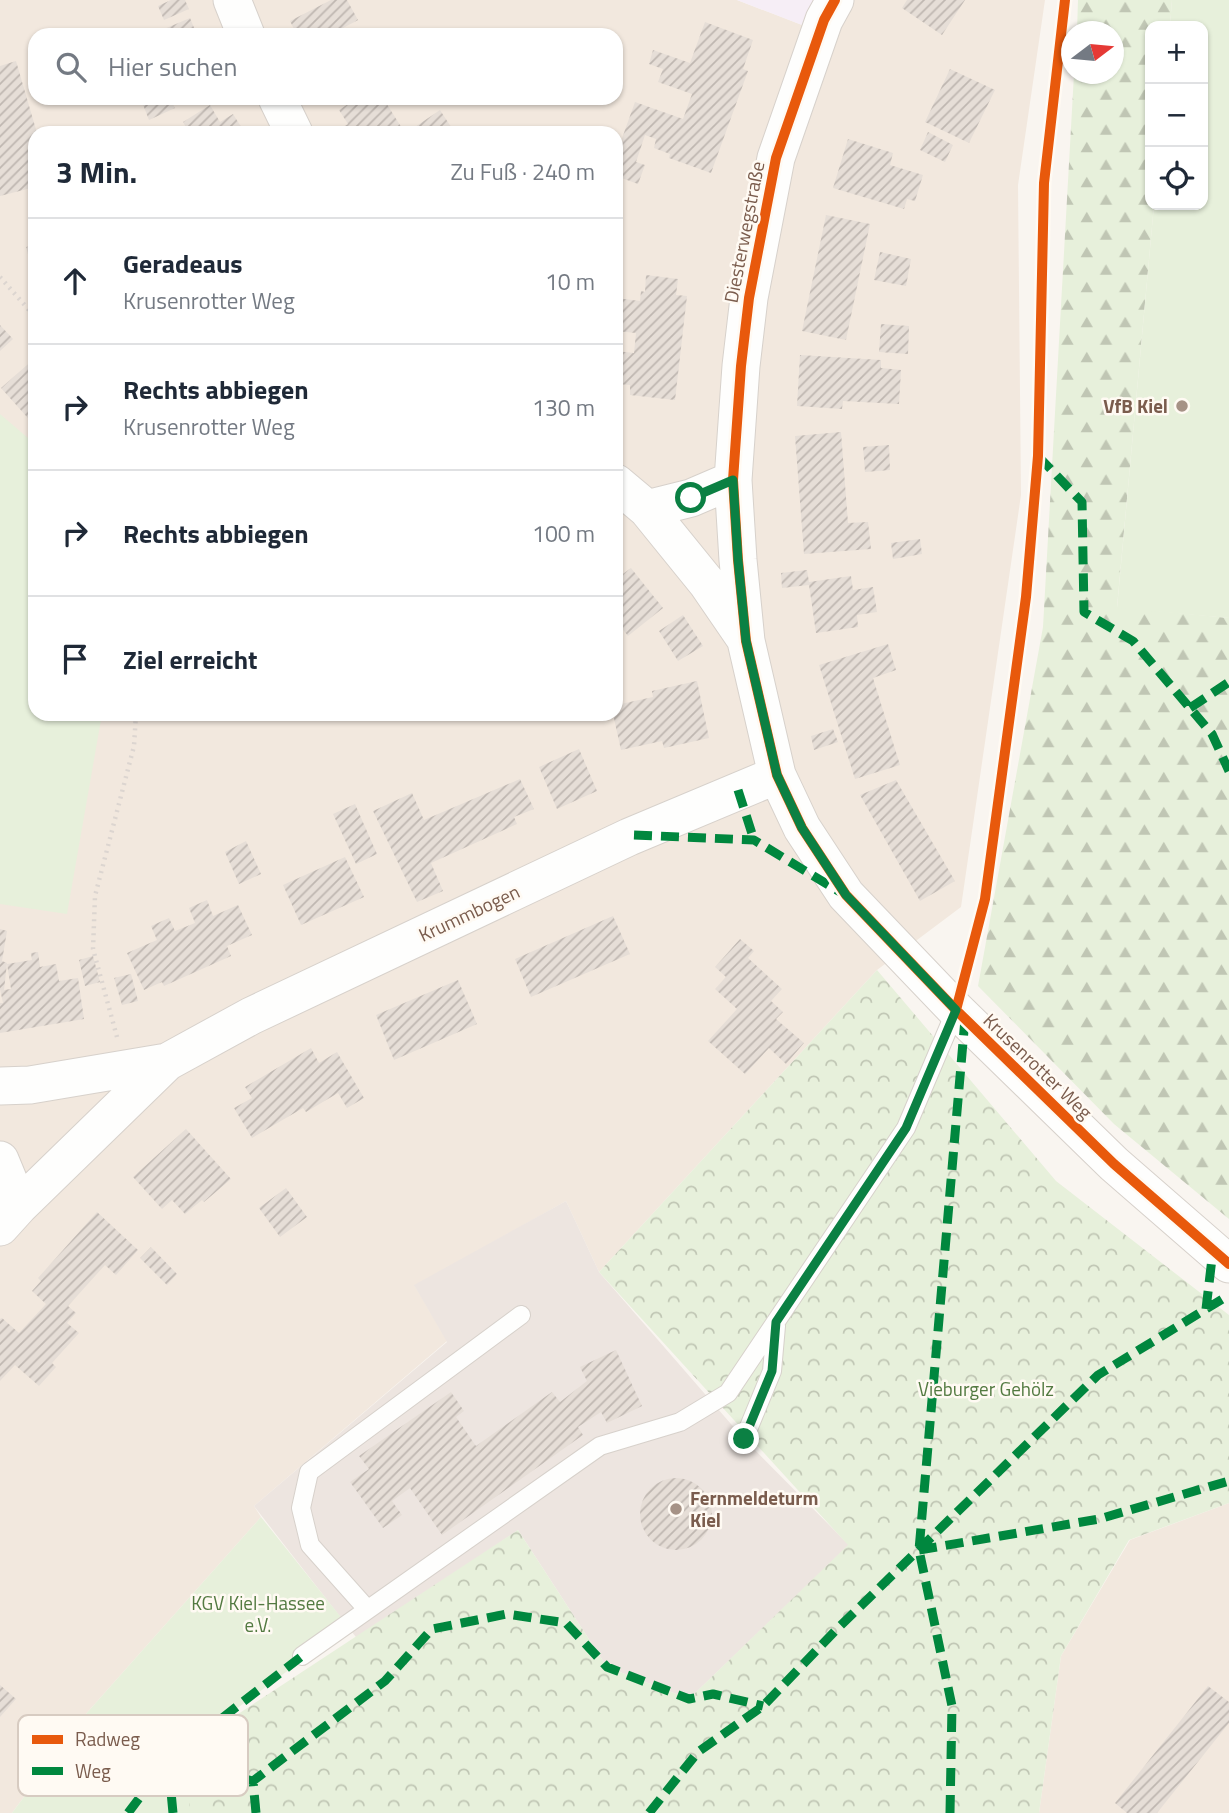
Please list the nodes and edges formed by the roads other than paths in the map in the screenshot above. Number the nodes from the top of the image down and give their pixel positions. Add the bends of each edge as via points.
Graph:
1 (232, 0) edge
2 (829, 2) edge
3 (243, 28) edge
4 (280, 105) edge
5 (291, 126) edge
6 (733, 480) junction
7 (623, 489) edge
8 (647, 509) junction
9 (746, 641) junction
10 (777, 775) junction
11 (961, 1015) junction
12 (167, 1062) junction
13 (0, 1086) edge
14 (0, 1160) edge
15 (9, 1216) edge
16 (1229, 1264) edge
17 (521, 1315) dead end
18 (776, 1322) junction
19 (744, 1439) dead end
20 (367, 1608) junction
21 (302, 1656) dead end

1 - 3 street
2 - 6 street, Diesterwegstraße via 776,158 749,298
4 - 5 street
6 - 8 street via 691,498
6 - 9 street, Krusenrotter Weg
7 - 8 street, Krusenrotter Weg
8 - 9 street, Krusenrotter Weg via 707,583
9 - 10 street, Krusenrotter Weg
10 - 11 street, Krusenrotter Weg via 802,828 846,895
10 - 12 street, Krummbogen via 629,837 251,1016
11 - 16 street, Krusenrotter Weg via 1114,1164
11 - 18 lane via 906,1128
12 - 13 street, Krummbogen
12 - 15 street, Krummbogen
14 - 15 street, Krummbogen
17 - 20 lane via 309,1472 300,1508 310,1545
18 - 19 lane via 772,1371
18 - 20 lane via 728,1393 680,1422 600,1446
20 - 21 lane

